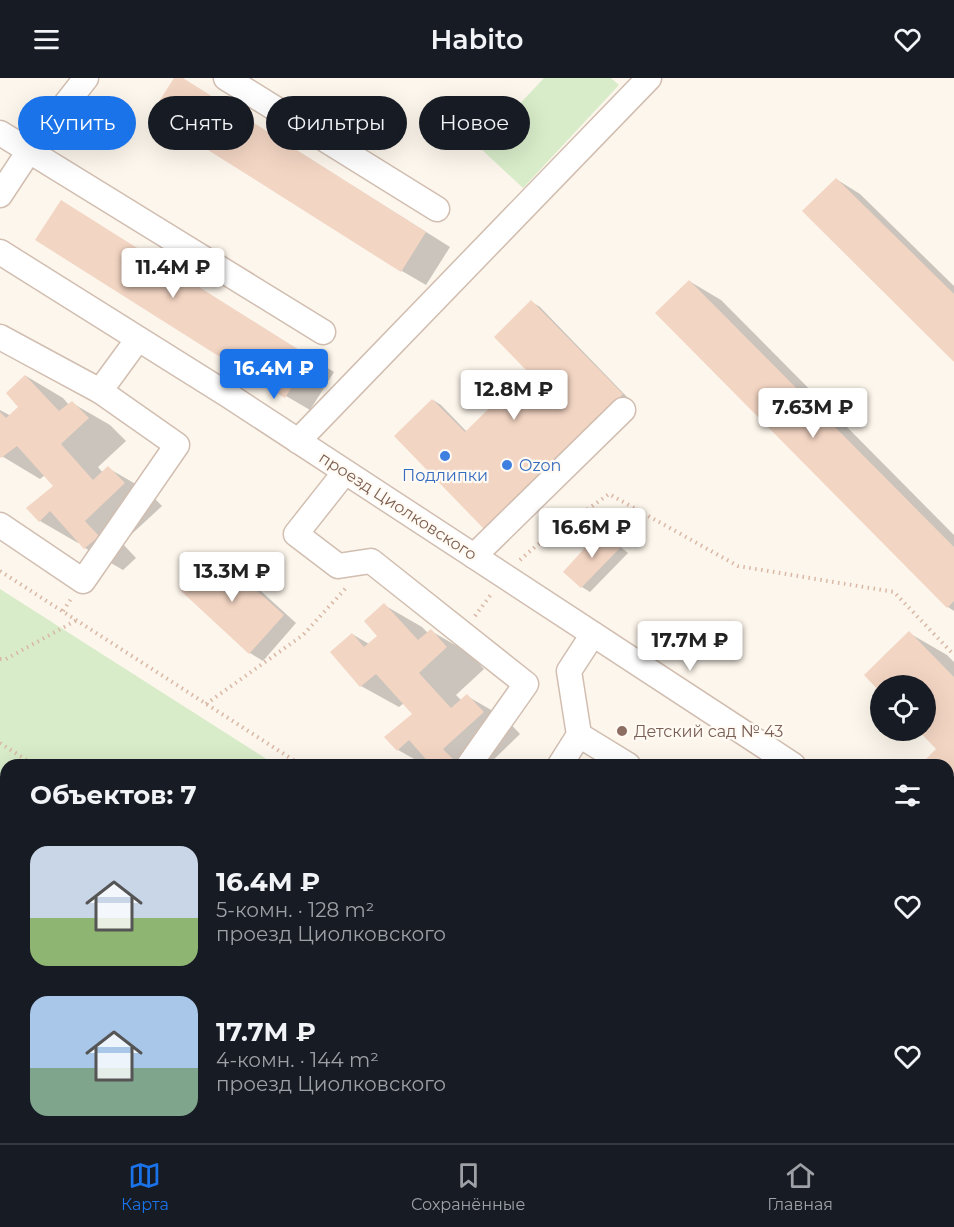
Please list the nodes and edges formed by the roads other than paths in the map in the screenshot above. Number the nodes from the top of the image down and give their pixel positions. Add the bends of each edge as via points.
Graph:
1 (86, 78) edge
2 (226, 78) edge
3 (649, 78) edge
4 (72, 96) edge
5 (0, 133) edge
6 (18, 144) edge
7 (28, 150) joint
8 (0, 195) edge
9 (437, 209) dead end
10 (0, 252) edge
11 (323, 332) dead end
12 (0, 337) edge
13 (138, 339) junction
14 (100, 391) junction
15 (623, 411) dead end
16 (298, 441) junction
17 (345, 472) junction
18 (0, 525) edge
19 (474, 556) junction
20 (593, 634) junction
21 (579, 735) junction
22 (473, 759) edge
23 (564, 759) edge
24 (618, 759) edge
25 (784, 759) edge

1 - 4 street
2 - 9 street
3 - 16 street
5 - 6 street
7 - 8 street
7 - 11 street
10 - 13 street, проезд Циолковского
12 - 14 street
13 - 14 street
13 - 16 street, проезд Циолковского
14 - 18 street via 177,446 83,581
15 - 19 street
16 - 17 street, проезд Циолковского
17 - 19 street, проезд Циолковского
17 - 22 street via 296,534 338,566 371,561 526,684
19 - 20 street, проезд Циолковского
20 - 21 street via 569,671
20 - 25 street, проезд Циолковского
21 - 23 street
21 - 24 street

